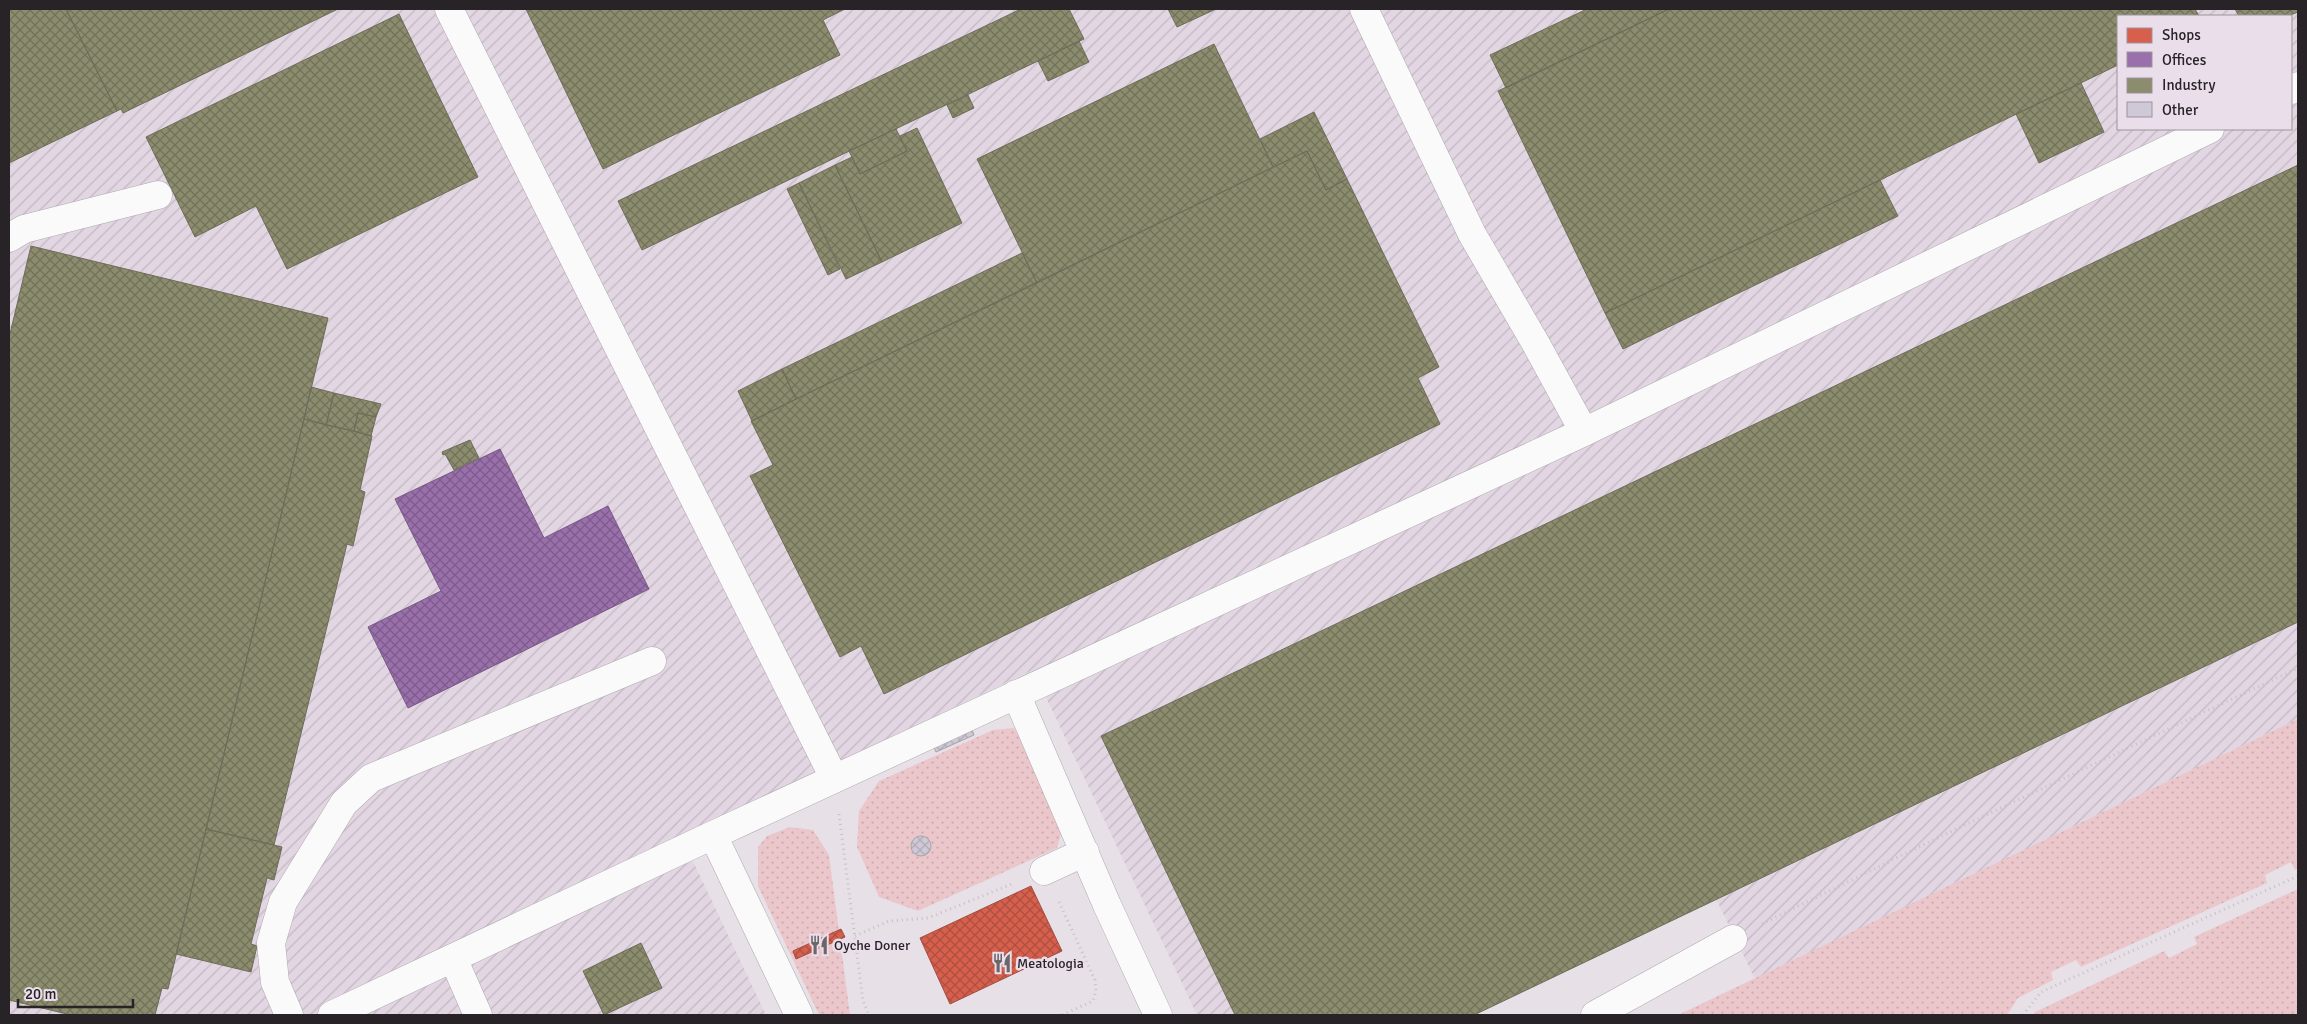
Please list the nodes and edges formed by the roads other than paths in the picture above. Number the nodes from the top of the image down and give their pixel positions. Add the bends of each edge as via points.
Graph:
1 (448, 9) edge
2 (1364, 9) edge
3 (2208, 130) edge
4 (158, 195) dead end
5 (9, 238) edge
6 (1584, 432) junction
7 (652, 661) dead end
8 (1016, 694) junction
9 (834, 778) junction
10 (713, 834) junction
11 (1085, 852) junction
12 (1044, 871) road end
13 (1733, 939) road end
14 (453, 958) junction
15 (289, 1015) edge
16 (332, 1015) edge
17 (478, 1015) edge
18 (799, 1015) edge
19 (1158, 1015) edge
20 (1595, 1015) edge

1 - 9 lane
2 - 6 lane via 1472,234
3 - 6 lane
4 - 5 lane via 24,229
6 - 8 lane
7 - 15 lane via 371,778 344,803 282,902 271,943 275,982
8 - 9 lane
8 - 11 lane
9 - 10 lane
10 - 14 lane
10 - 18 lane
11 - 12 lane
11 - 19 lane
13 - 20 lane
14 - 16 lane
14 - 17 lane

